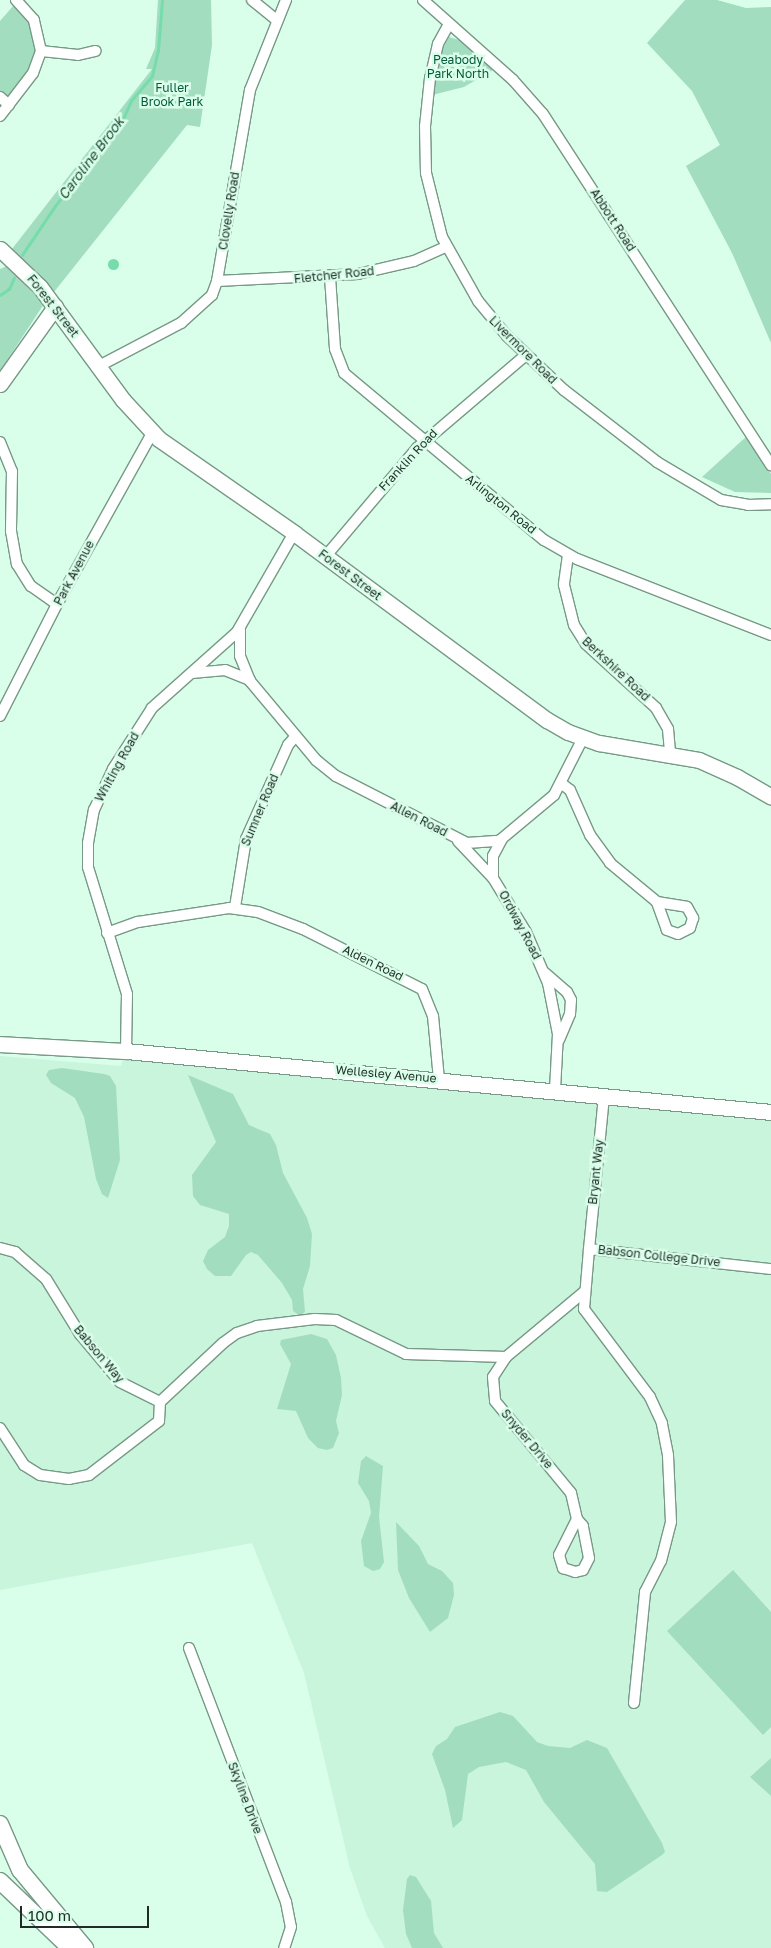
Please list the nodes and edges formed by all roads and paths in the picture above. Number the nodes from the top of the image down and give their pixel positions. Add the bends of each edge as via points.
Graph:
1 (16, 0) edge
2 (252, 0) edge
3 (286, 0) edge
4 (423, 0) edge
5 (277, 20) junction
6 (449, 24) junction
7 (41, 51) junction
8 (96, 51) dead end
9 (0, 98) edge
10 (9, 105) junction
11 (0, 116) edge
12 (446, 247) junction
13 (0, 248) edge
14 (330, 277) junction
15 (217, 281) junction
16 (55, 307) junction
17 (526, 355) junction
18 (99, 366) junction
19 (0, 384) edge
20 (152, 433) junction
21 (424, 441) junction
22 (0, 442) edge
23 (771, 465) edge
24 (771, 504) edge
25 (294, 533) junction
26 (568, 554) junction
27 (325, 557) junction
28 (57, 604) junction
29 (241, 627) junction
30 (771, 635) edge
31 (189, 674) junction
32 (250, 681) junction
33 (0, 716) edge
34 (295, 737) junction
35 (583, 738) junction
36 (670, 754) junction
37 (562, 784) junction
38 (771, 797) edge
39 (454, 837) junction
40 (502, 839) junction
41 (493, 878) junction
42 (658, 902) dead end
43 (235, 908) junction
44 (106, 933) junction
45 (544, 973) junction
46 (559, 1041) junction
47 (0, 1044) edge
48 (126, 1051) junction
49 (439, 1079) junction
50 (555, 1090) junction
51 (604, 1095) junction
52 (771, 1112) edge
53 (0, 1248) edge
54 (589, 1249) junction
55 (771, 1269) edge
56 (584, 1292) junction
57 (506, 1357) junction
58 (160, 1402) junction
59 (0, 1428) edge
60 (577, 1519) junction
61 (189, 1648) dead end
62 (634, 1703) dead end
63 (0, 1824) edge
64 (3, 1847) edge
65 (0, 1881) edge
66 (70, 1948) edge
67 (85, 1948) edge
68 (284, 1948) edge

1 - 7 street via 34,20
2 - 5 street
3 - 5 street, Clovelly Road
4 - 6 street, Abbott Road
5 - 15 street, Clovelly Road via 248,96
6 - 12 street, Livermore Road via 440,38 432,68 425,146 432,203
6 - 23 street, Abbott Road via 513,80 550,123
7 - 8 street via 78,55
7 - 10 street via 33,73
9 - 10 street
10 - 11 street
12 - 14 street, Fletcher Road via 394,266
12 - 17 street, Livermore Road via 478,301
13 - 16 street, Forest Street via 35,281
14 - 15 street, Fletcher Road
14 - 21 street, Arlington Road via 334,340 341,368 353,383
15 - 18 street, Clovelly Road via 212,295 193,315
16 - 18 street, Forest Street
16 - 19 street
17 - 21 street, Franklin Road
17 - 24 street, Livermore Road via 564,390 636,446 703,491 730,502
18 - 20 street, Forest Street
20 - 25 street, Forest Street
20 - 28 street, Park Avenue
21 - 26 street, Arlington Road via 544,540
21 - 27 street, Franklin Road
22 - 28 street via 12,470 11,531 17,564 26,581
25 - 27 street, Forest Street
25 - 29 street, Whiting Road
26 - 30 street, Arlington Road
26 - 36 street, Berkshire Road via 564,585 574,625 592,649 656,708 668,729
27 - 35 street, Forest Street via 547,720
28 - 33 street, Park Avenue
29 - 31 street, Whiting Road
29 - 32 street, Allen Road via 240,656
31 - 32 street, Allen Road via 224,670
31 - 44 street, Whiting Road via 147,715 113,770 94,810 88,859
32 - 34 street, Allen Road
34 - 39 street, Allen Road via 336,776
34 - 43 street, Sumner Road via 288,745 246,838
35 - 36 street, Forest Street
35 - 37 street
36 - 38 street, Forest Street via 719,768
37 - 40 street via 554,795
37 - 42 street via 570,790 590,835 604,856 624,877
39 - 40 street, Allen Road via 480,844
39 - 41 street, Ordway Road
40 - 41 street, Ordway Road via 492,856
41 - 45 street, Ordway Road via 526,932
43 - 44 street via 138,922
43 - 49 street, Alden Road via 258,912 303,929 422,989 433,1016
44 - 48 street, Whiting Road via 128,1001
45 - 46 street, Ordway Road
45 - 46 street, Ordway Road via 567,992 571,1000 570,1014
46 - 50 street, Ordway Road
47 - 48 street, Wellesley Avenue
48 - 49 street, Wellesley Avenue
49 - 50 street, Wellesley Avenue
50 - 51 street, Wellesley Avenue
51 - 52 street, Wellesley Avenue
51 - 54 street, Bryant Way
53 - 58 street, Babson Way via 15,1252 46,1279 80,1334 120,1382
54 - 55 street, Babson College Drive
54 - 56 street, Babson College Drive
56 - 57 street, Snyder Drive
56 - 62 street, Babson College Drive via 583,1304 590,1321 650,1397 667,1443 671,1522 661,1561 645,1592
57 - 58 street via 406,1354 336,1320 266,1325 237,1333 223,1343
57 - 60 street, Snyder Drive via 493,1377 495,1401 571,1493
58 - 59 street via 159,1421 89,1475 69,1479 40,1475 24,1464
60 - 60 street, Snyder Drive via 559,1555 563,1568 575,1572 583,1570 589,1558 583,1526
61 - 68 street, Skyline Drive via 286,1902 291,1927
63 - 64 main road
64 - 67 main road
65 - 66 main road

